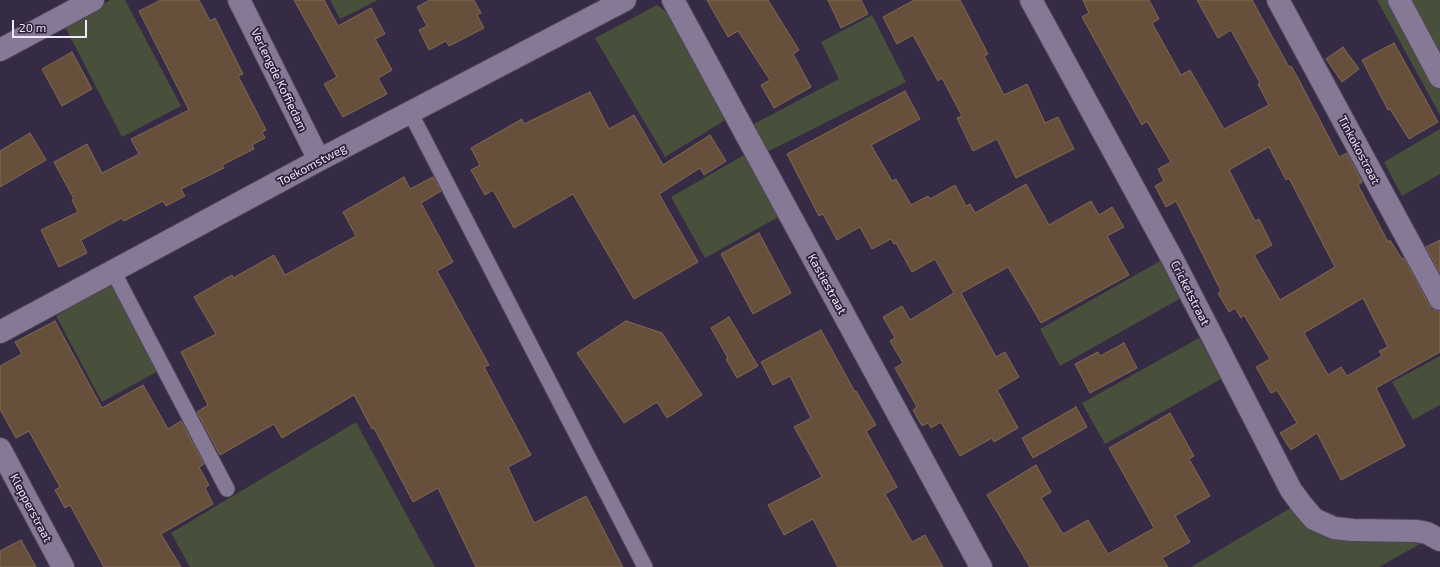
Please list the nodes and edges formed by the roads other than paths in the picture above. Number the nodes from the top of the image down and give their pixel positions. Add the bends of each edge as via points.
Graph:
1 (92, 0) edge
2 (239, 0) edge
3 (625, 0) edge
4 (673, 0) edge
5 (1032, 0) edge
6 (1278, 0) edge
7 (1399, 0) edge
8 (0, 50) edge
9 (1440, 77) edge
10 (411, 114) junction
11 (319, 160) junction
12 (113, 271) junction
13 (1440, 299) edge
14 (0, 332) edge
15 (0, 450) edge
16 (227, 489) dead end
17 (1440, 540) edge
18 (63, 567) edge
19 (645, 567) edge
20 (981, 567) edge

1 - 8 street
2 - 11 street, Verlengde Koffiedam
3 - 10 street, Toekomstweg
4 - 20 street, Kastiestraat
5 - 17 street, Cricketstraat via 1172,260 1291,490 1314,519 1324,524 1353,530 1417,531
6 - 13 street, Tinkokostraat
7 - 9 street
10 - 11 street, Toekomstweg
10 - 19 lane
11 - 12 street, Toekomstweg
12 - 14 street, Toekomstweg
12 - 16 lane
15 - 18 street, Klepperstraat

